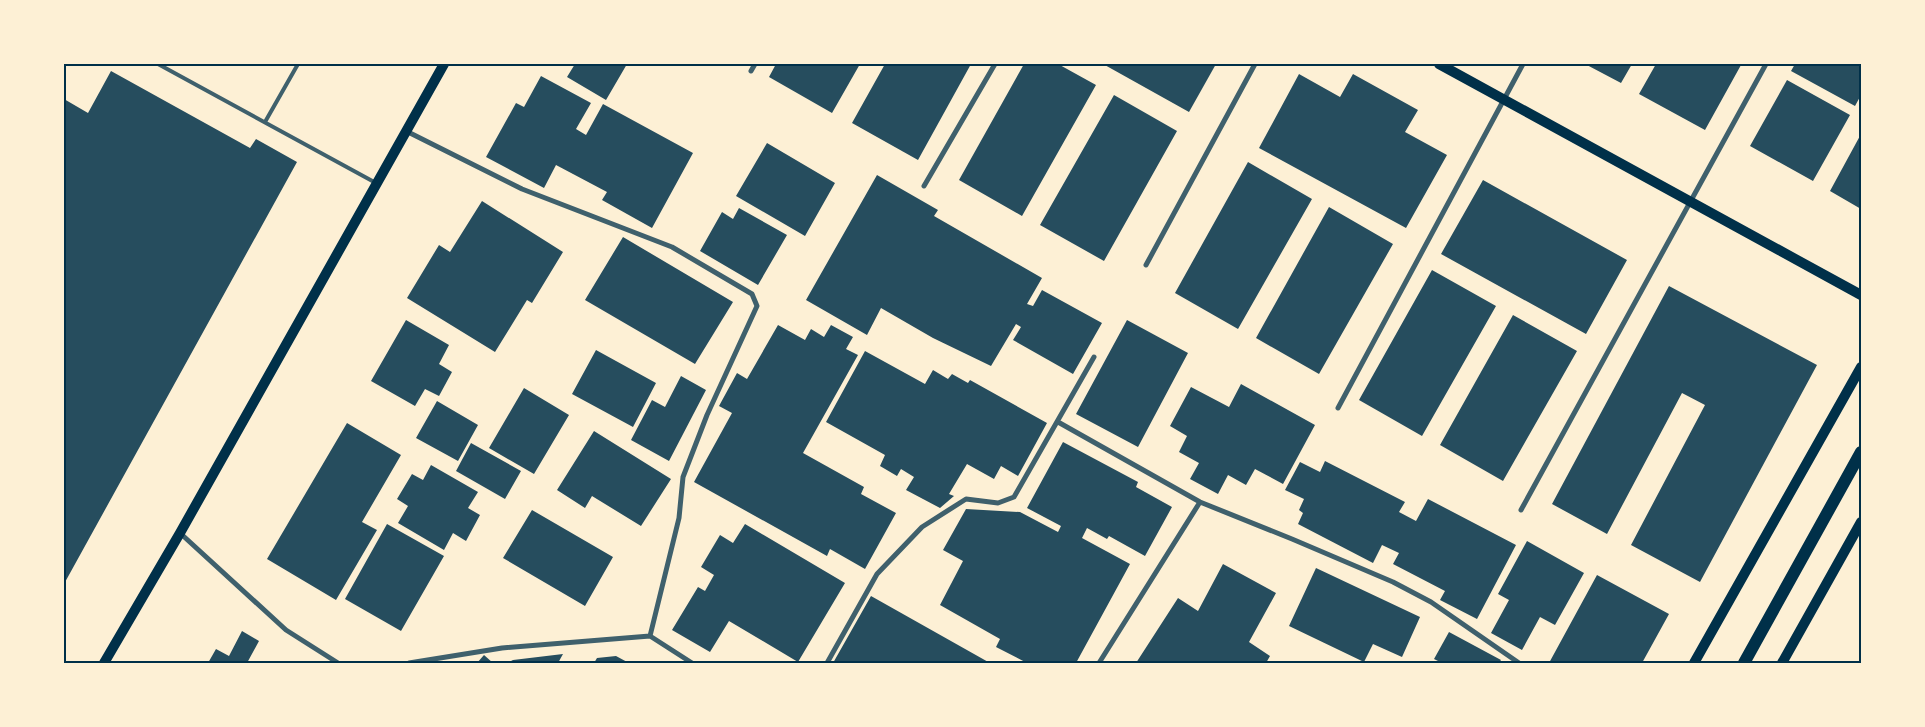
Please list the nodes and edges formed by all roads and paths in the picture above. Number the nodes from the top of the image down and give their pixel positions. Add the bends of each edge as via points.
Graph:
1 (158, 64) edge
2 (298, 64) edge
3 (444, 64) edge
4 (755, 64) edge
5 (995, 64) edge
6 (1255, 64) edge
7 (1439, 64) edge
8 (1523, 64) edge
9 (1766, 64) edge
10 (751, 71) dead end
11 (1504, 100) junction
12 (265, 122) junction
13 (406, 131) junction
14 (378, 184) junction
15 (924, 186) dead end
16 (1690, 201) junction
17 (1146, 265) dead end
18 (1861, 295) edge
19 (1094, 357) dead end
20 (1861, 367) edge
21 (1338, 408) dead end
22 (1058, 422) junction
23 (1861, 452) edge
24 (1200, 502) junction
25 (1521, 510) dead end
26 (1861, 522) edge
27 (180, 533) junction
28 (650, 636) junction
29 (104, 663) edge
30 (338, 663) edge
31 (409, 663) edge
32 (692, 663) edge
33 (827, 663) edge
34 (1099, 663) edge
35 (1519, 663) edge
36 (1694, 663) edge
37 (1744, 663) edge
38 (1782, 663) edge

1 - 12 lane
2 - 12 lane
3 - 13 main road
4 - 10 street
5 - 15 street
6 - 17 street
7 - 11 main road
8 - 11 street
9 - 16 street
11 - 16 main road
11 - 21 street
12 - 14 lane
13 - 14 main road
13 - 28 street via 522,189 672,247 752,294 757,306 707,415 683,477 679,518
14 - 27 main road
16 - 18 main road
16 - 25 street
19 - 22 street
20 - 36 main road
22 - 24 street
22 - 33 street via 1014,497 998,503 966,499 922,527 877,574
23 - 37 main road
24 - 34 street
24 - 35 street via 1393,582 1431,602
26 - 38 main road
27 - 29 main road
27 - 30 street via 286,630
28 - 31 street via 502,648
28 - 32 street

